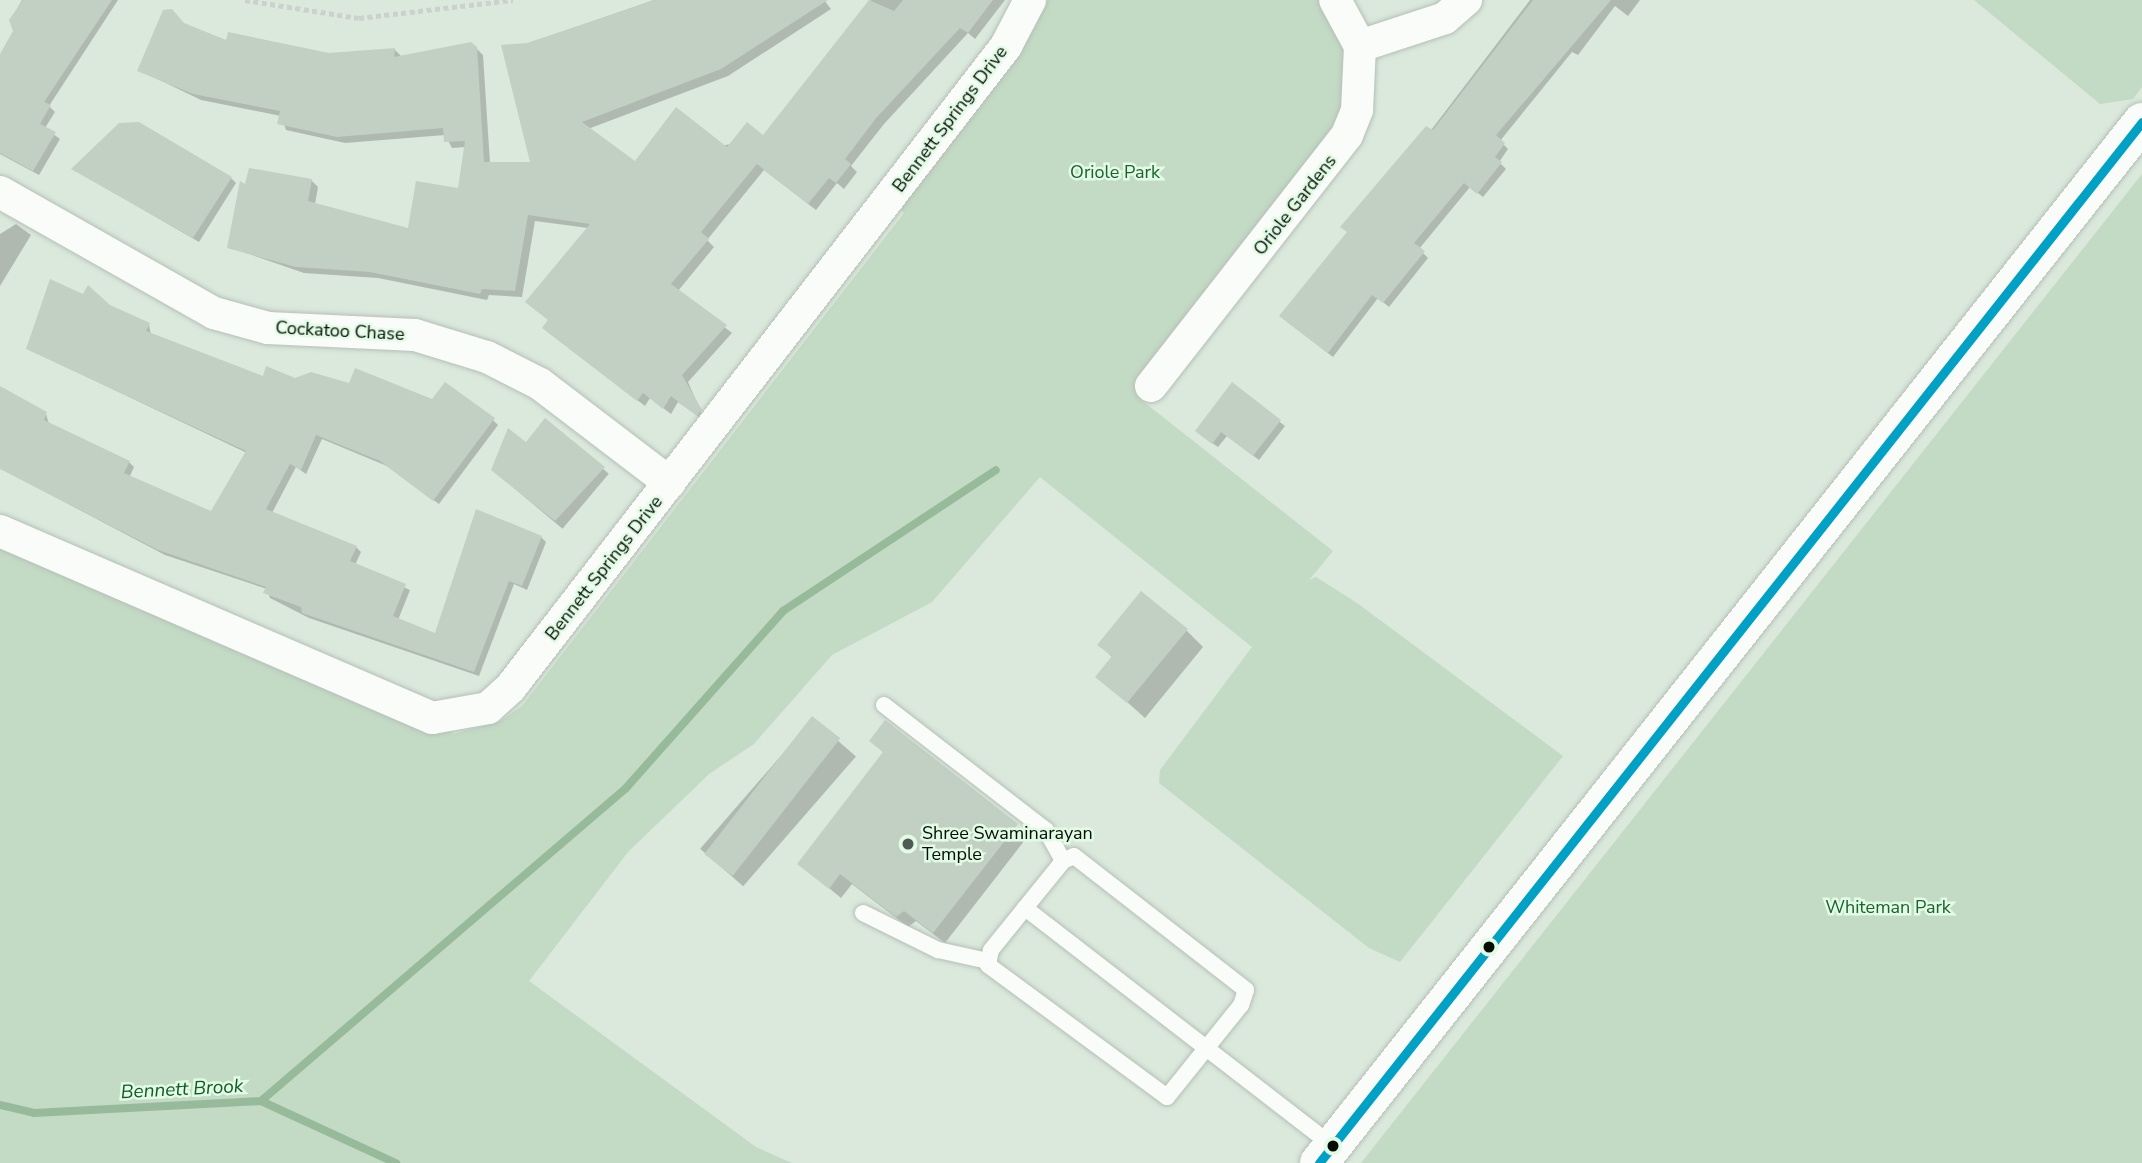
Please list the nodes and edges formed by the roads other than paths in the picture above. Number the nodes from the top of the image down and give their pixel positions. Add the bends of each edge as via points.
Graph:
1 (1030, 0) edge
2 (1335, 0) edge
3 (1466, 0) edge
4 (1360, 46) junction
5 (2142, 122) edge
6 (0, 192) edge
7 (1151, 386) dead end
8 (670, 483) junction
9 (0, 531) edge
10 (884, 705) dead end
11 (1063, 861) junction
12 (1025, 908) junction
13 (863, 913) dead end
14 (988, 961) junction
15 (1208, 1049) junction
16 (1326, 1154) edge

1 - 8 street, Bennett Springs Drive via 1006,46
2 - 4 street
3 - 4 street via 1445,18
4 - 7 street, Oriole Gardens via 1357,110 1347,135
5 - 16 main road
6 - 8 street, Cockatoo Chase via 214,313 268,328 415,335 487,357 540,384
8 - 9 street, Bennett Springs Drive via 511,687 466,717 432,719
10 - 11 lane via 1046,830
11 - 12 lane
11 - 15 lane via 1083,859 1241,984 1241,1005
12 - 14 lane
12 - 15 lane
13 - 14 lane via 938,950
14 - 15 lane via 991,970 1162,1097 1174,1093
15 - 16 lane

